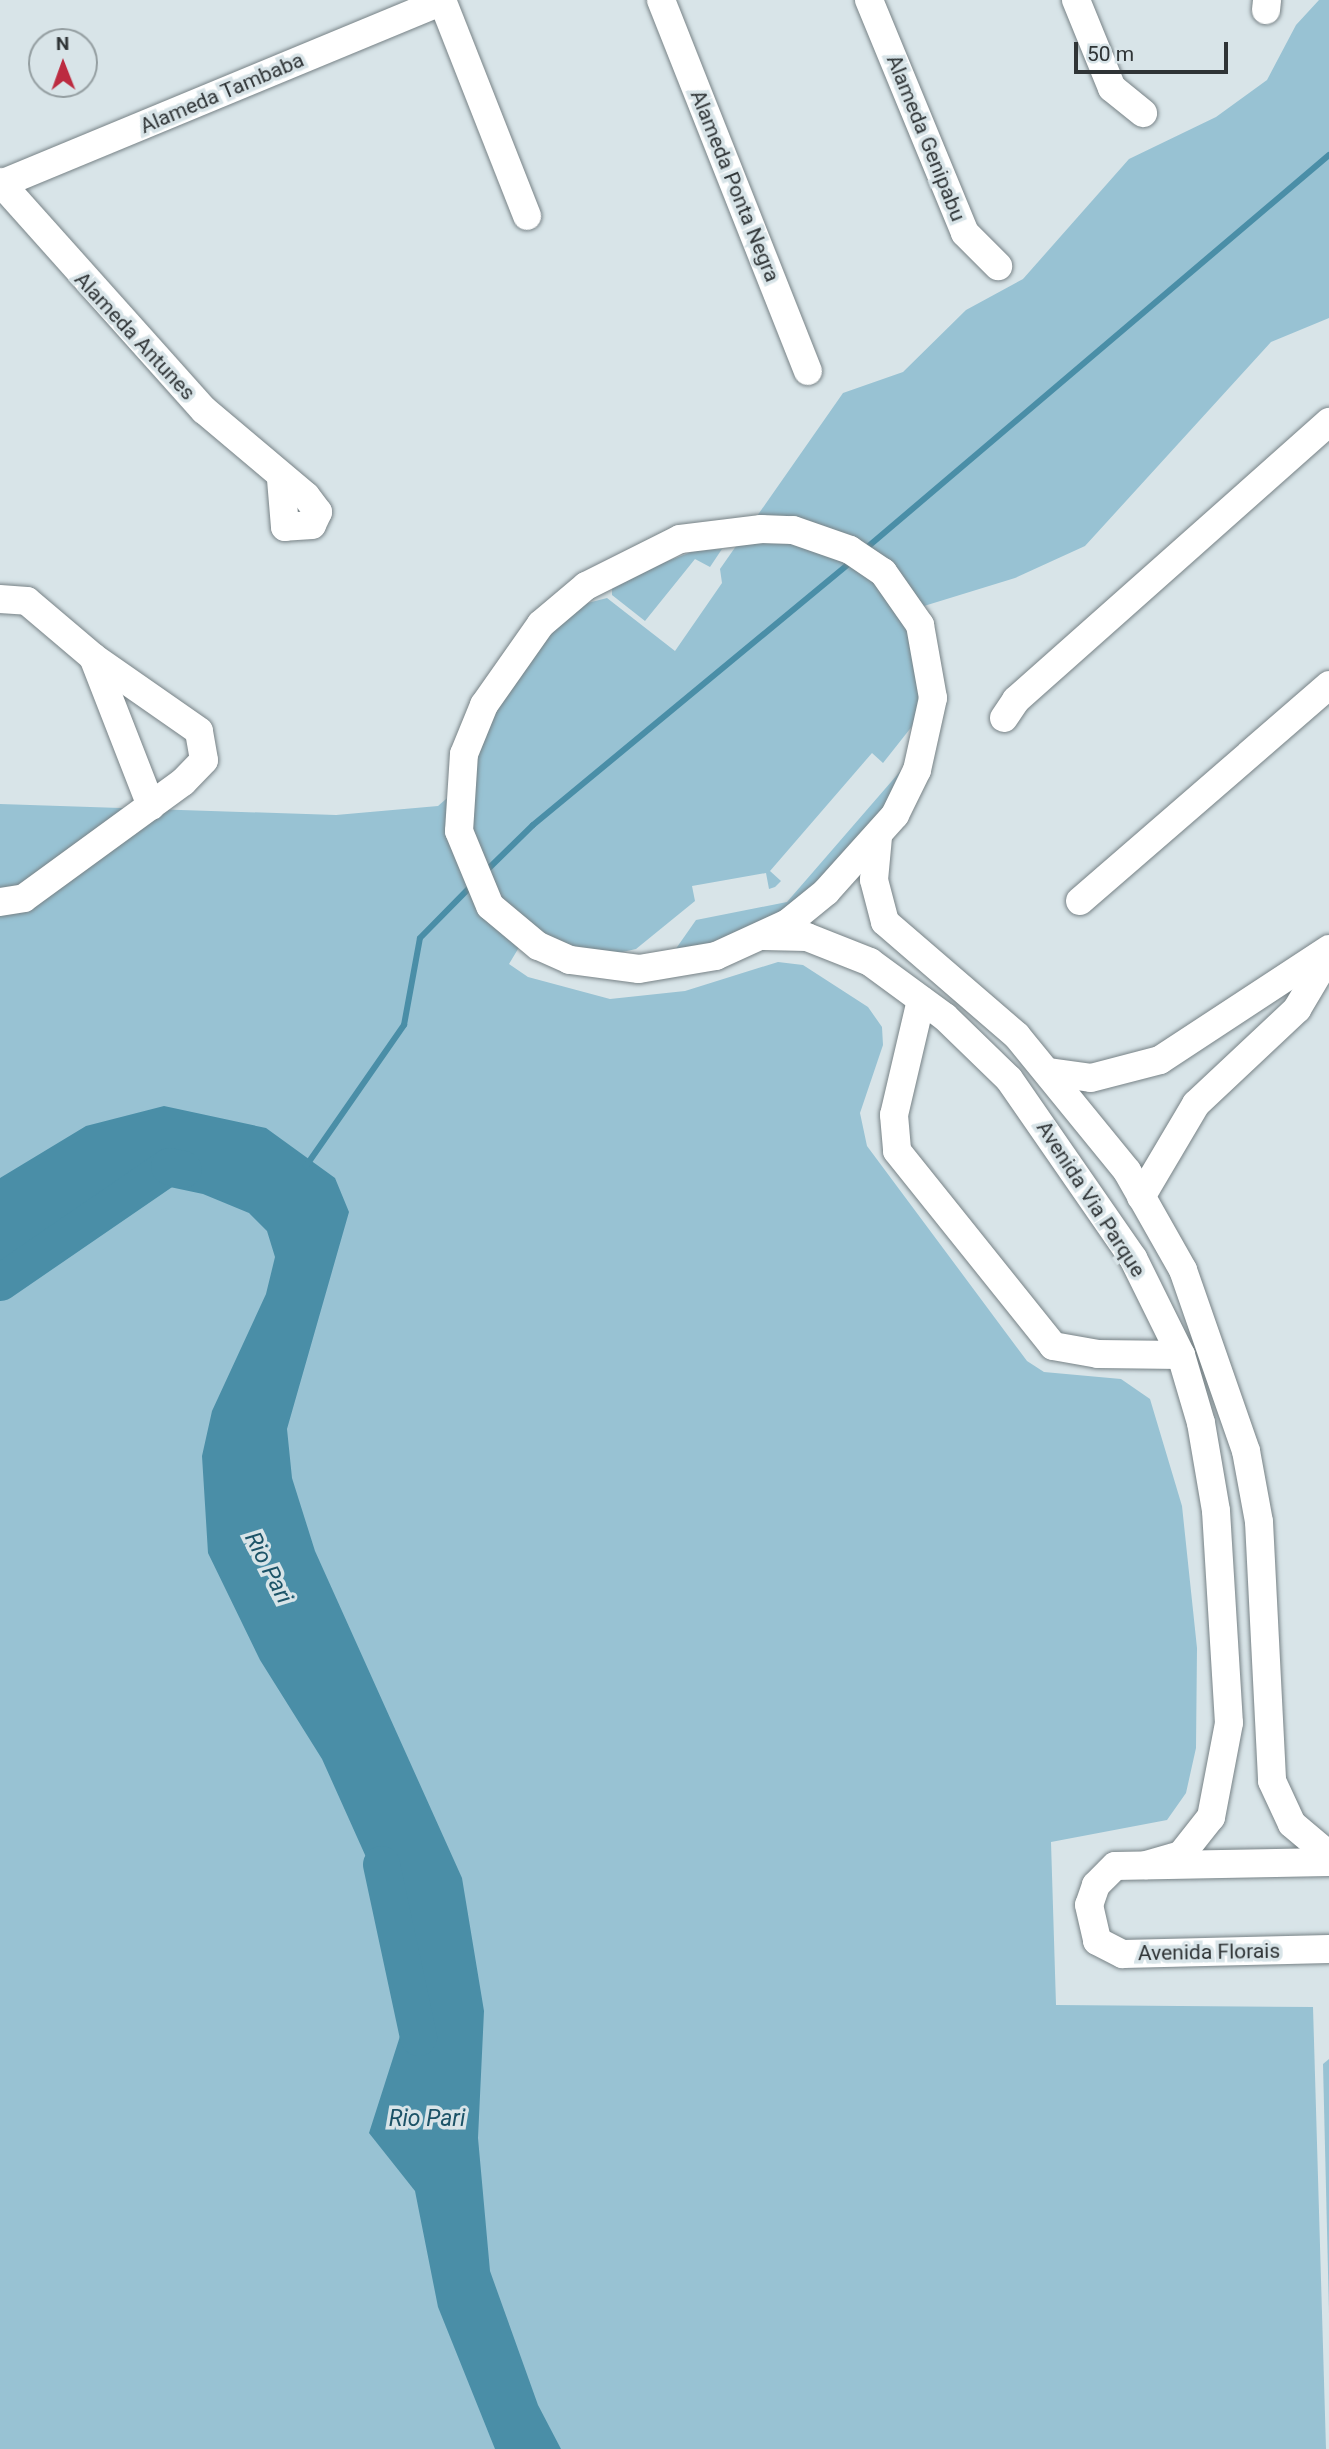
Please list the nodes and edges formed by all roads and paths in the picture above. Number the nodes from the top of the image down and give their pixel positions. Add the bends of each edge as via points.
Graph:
1 (661, 0) edge
2 (869, 0) edge
3 (1076, 0) edge
4 (442, 1) edge
5 (1143, 113) dead end
6 (0, 183) edge
7 (527, 216) dead end
8 (998, 265) dead end
9 (808, 371) dead end
10 (1329, 422) edge
11 (281, 479) dead end
12 (10, 599) edge
13 (93, 657) junction
14 (1329, 685) edge
15 (1004, 718) dead end
16 (151, 806) junction
17 (878, 837) junction
18 (1080, 901) dead end
19 (0, 902) edge
20 (761, 936) junction
21 (1329, 949) edge
22 (1329, 955) edge
23 (922, 1000) junction
24 (1049, 1072) junction
25 (1141, 1197) junction
26 (1181, 1355) junction
27 (1329, 1855) edge
28 (1329, 1862) edge
29 (1145, 1865) junction
30 (1329, 1949) edge

1 - 9 street, Alameda Ponta Negra
2 - 8 street, Alameda Genipabu via 965,233
3 - 5 street via 1112,88
4 - 6 street, Alameda Tambaba
4 - 7 street
6 - 11 street, Alameda Antunes via 204,410
10 - 15 street via 1016,700
12 - 13 street
13 - 16 street
13 - 16 street via 199,731 205,750 199,769
14 - 18 street
16 - 19 street via 24,898
17 - 20 street, Avenida Via Parque via 849,874
17 - 20 street, Avenida Via Parque via 918,770 933,698 920,625 904,596 860,556 793,530 719,531 680,540 586,586 541,624 503,671 464,754 459,831 475,878 505,921 538,946 607,967 677,967
17 - 24 street, Avenida Via Parque via 874,880 885,922 1017,1036
20 - 23 street, Avenida Via Parque via 832,945 870,962
21 - 24 street via 1160,1060 1091,1078
22 - 25 street via 1297,1009 1196,1104
23 - 26 street, Avenida Via Parque via 1009,1079 1055,1139 1133,1258
23 - 26 street via 894,1115 897,1151 1053,1346 1098,1354
24 - 25 street, Avenida Via Parque
25 - 27 street, Avenida Via Parque via 1204,1320 1246,1451 1263,1575 1272,1781 1292,1824
26 - 29 street, Avenida Via Parque via 1201,1423 1219,1538 1229,1723 1211,1817 1181,1855
28 - 29 street, Avenida Florais
29 - 30 street, Avenida Florais via 1115,1866 1096,1885 1090,1923 1105,1947 1123,1954

